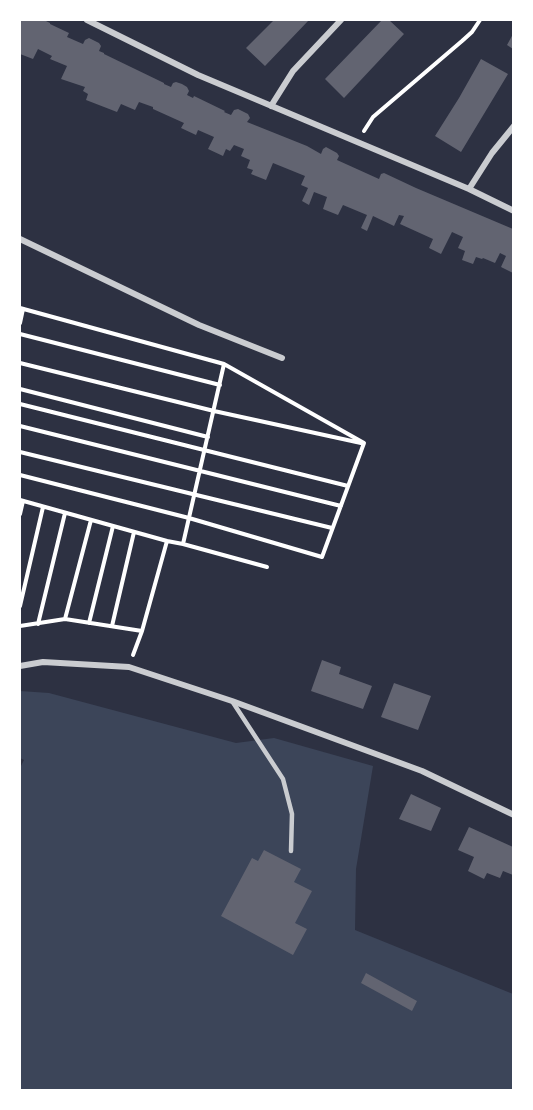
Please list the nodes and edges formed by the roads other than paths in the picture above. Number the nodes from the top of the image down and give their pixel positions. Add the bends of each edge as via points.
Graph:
1 (87, 20) edge
2 (341, 20) edge
3 (271, 106) junction
4 (513, 126) edge
5 (469, 189) junction
6 (513, 211) edge
7 (20, 239) edge
8 (282, 358) dead end
9 (20, 666) edge
10 (231, 701) junction
11 (513, 815) edge
12 (291, 851) dead end

1 - 3 street
2 - 3 street via 293,71
3 - 5 street
4 - 5 street
5 - 6 street
7 - 8 street via 199,325
9 - 10 street via 44,662 129,667
10 - 11 street via 422,771
10 - 12 lane via 283,779 292,814

